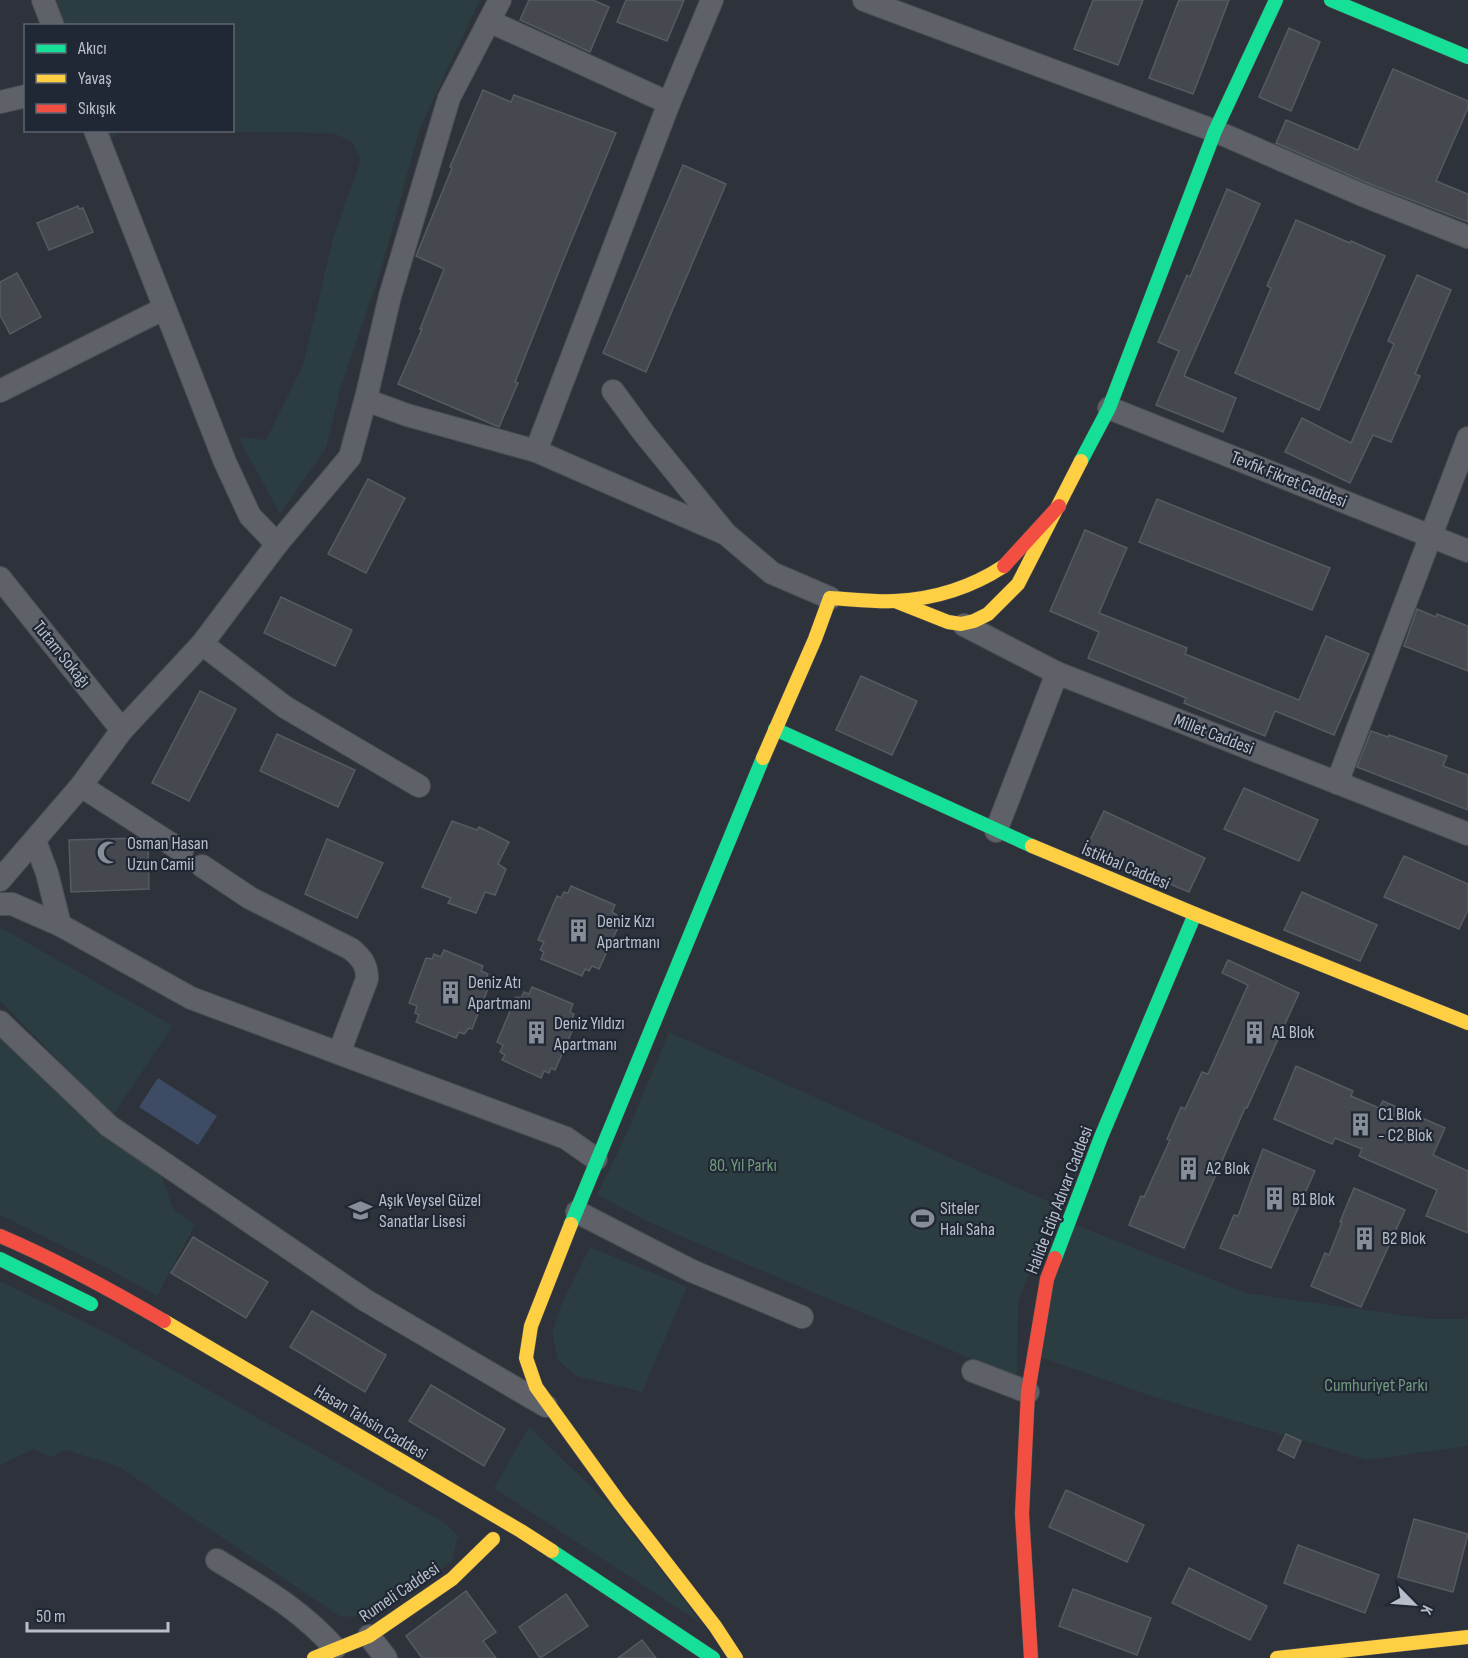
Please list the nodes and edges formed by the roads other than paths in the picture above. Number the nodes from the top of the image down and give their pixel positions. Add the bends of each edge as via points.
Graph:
1 (43, 0) edge
2 (500, 0) edge
3 (712, 0) edge
4 (864, 0) edge
5 (1275, 0) edge
6 (1331, 0) edge
7 (489, 21) junction
8 (51, 24) edge
9 (1468, 57) edge
10 (24, 96) edge
11 (0, 102) edge
12 (669, 103) junction
13 (1215, 131) junction
14 (96, 132) edge
15 (1468, 237) edge
16 (164, 309) junction
17 (0, 391) edge
18 (613, 391) dead end
19 (366, 400) junction
20 (1109, 408) junction
21 (1468, 438) edge
22 (536, 451) junction
23 (1059, 506) junction
24 (726, 534) junction
25 (1431, 536) junction
26 (277, 544) junction
27 (1468, 551) edge
28 (0, 578) edge
29 (830, 598) junction
30 (895, 601) junction
31 (964, 625) junction
32 (202, 644) junction
33 (1057, 673) junction
34 (122, 729) junction
35 (775, 729) junction
36 (1337, 783) junction
37 (81, 786) junction
38 (419, 786) dead end
39 (996, 831) junction
40 (1468, 834) edge
41 (35, 841) junction
42 (182, 851) dead end
43 (202, 866) dead end
44 (0, 880) edge
45 (0, 904) edge
46 (1196, 914) junction
47 (60, 925) junction
48 (0, 1022) edge
49 (1468, 1023) edge
50 (339, 1053) junction
51 (596, 1159) junction
52 (577, 1212) junction
53 (0, 1236) edge
54 (0, 1259) edge
55 (102, 1310) dead end
56 (802, 1317) dead end
57 (973, 1371) dead end
58 (1028, 1392) junction
59 (550, 1408) junction
60 (493, 1538) dead end
61 (217, 1560) dead end
62 (369, 1636) junction
63 (1468, 1636) edge
64 (335, 1648) junction
65 (314, 1658) edge
66 (386, 1658) edge
67 (713, 1658) edge
68 (736, 1658) edge
69 (1031, 1658) edge
70 (1276, 1658) edge

1 - 8 street
2 - 7 street
3 - 12 street
4 - 13 street
5 - 13 street
6 - 9 street
7 - 12 street
7 - 19 street via 449,98 390,296
10 - 11 street
12 - 22 street
13 - 15 street
13 - 20 street
14 - 16 street
16 - 17 street
16 - 26 street via 250,516
18 - 24 street
19 - 22 street
19 - 26 street via 350,457
20 - 23 street
20 - 25 street, Tevfik Fikret Caddesi
21 - 25 street
22 - 24 street
23 - 30 street via 1008,564 984,579 953,591
23 - 31 street via 1018,584 1002,604
24 - 29 street via 772,573
25 - 27 street, Tevfik Fikret Caddesi
25 - 36 street
26 - 32 street
28 - 34 street, Tutam Sokağı
29 - 30 street
29 - 35 street
30 - 31 street via 926,615
31 - 33 street, Millet Caddesi
32 - 34 street
32 - 38 street via 285,707
33 - 36 street, Millet Caddesi
33 - 39 street
34 - 37 street
35 - 39 street, İstikbal Caddesi
35 - 51 street
36 - 40 street, Millet Caddesi
37 - 41 street
37 - 42 street
39 - 46 street, İstikbal Caddesi
41 - 44 street
41 - 47 street
43 - 50 street via 249,898 360,956 367,967 367,980
45 - 47 street via 12,904
46 - 49 street, İstikbal Caddesi
46 - 58 street, Halide Edip Adıvar Caddesi via 1101,1137 1047,1279
47 - 50 street via 192,998
48 - 59 street via 109,1126 364,1300
50 - 51 street via 566,1138
51 - 52 street
52 - 56 street via 692,1271
52 - 59 street via 531,1326 526,1358 536,1387
53 - 67 street, Hasan Tahsin Caddesi via 106,1287 351,1430 521,1531
54 - 55 street
57 - 58 street
58 - 69 street, Halide Edip Adıvar Caddesi via 1022,1514
59 - 68 street
60 - 62 street, Rumeli Caddesi via 452,1579
61 - 64 street via 289,1605 315,1625
62 - 64 street, Rumeli Caddesi
62 - 66 street
63 - 70 street
64 - 65 street, Rumeli Caddesi

